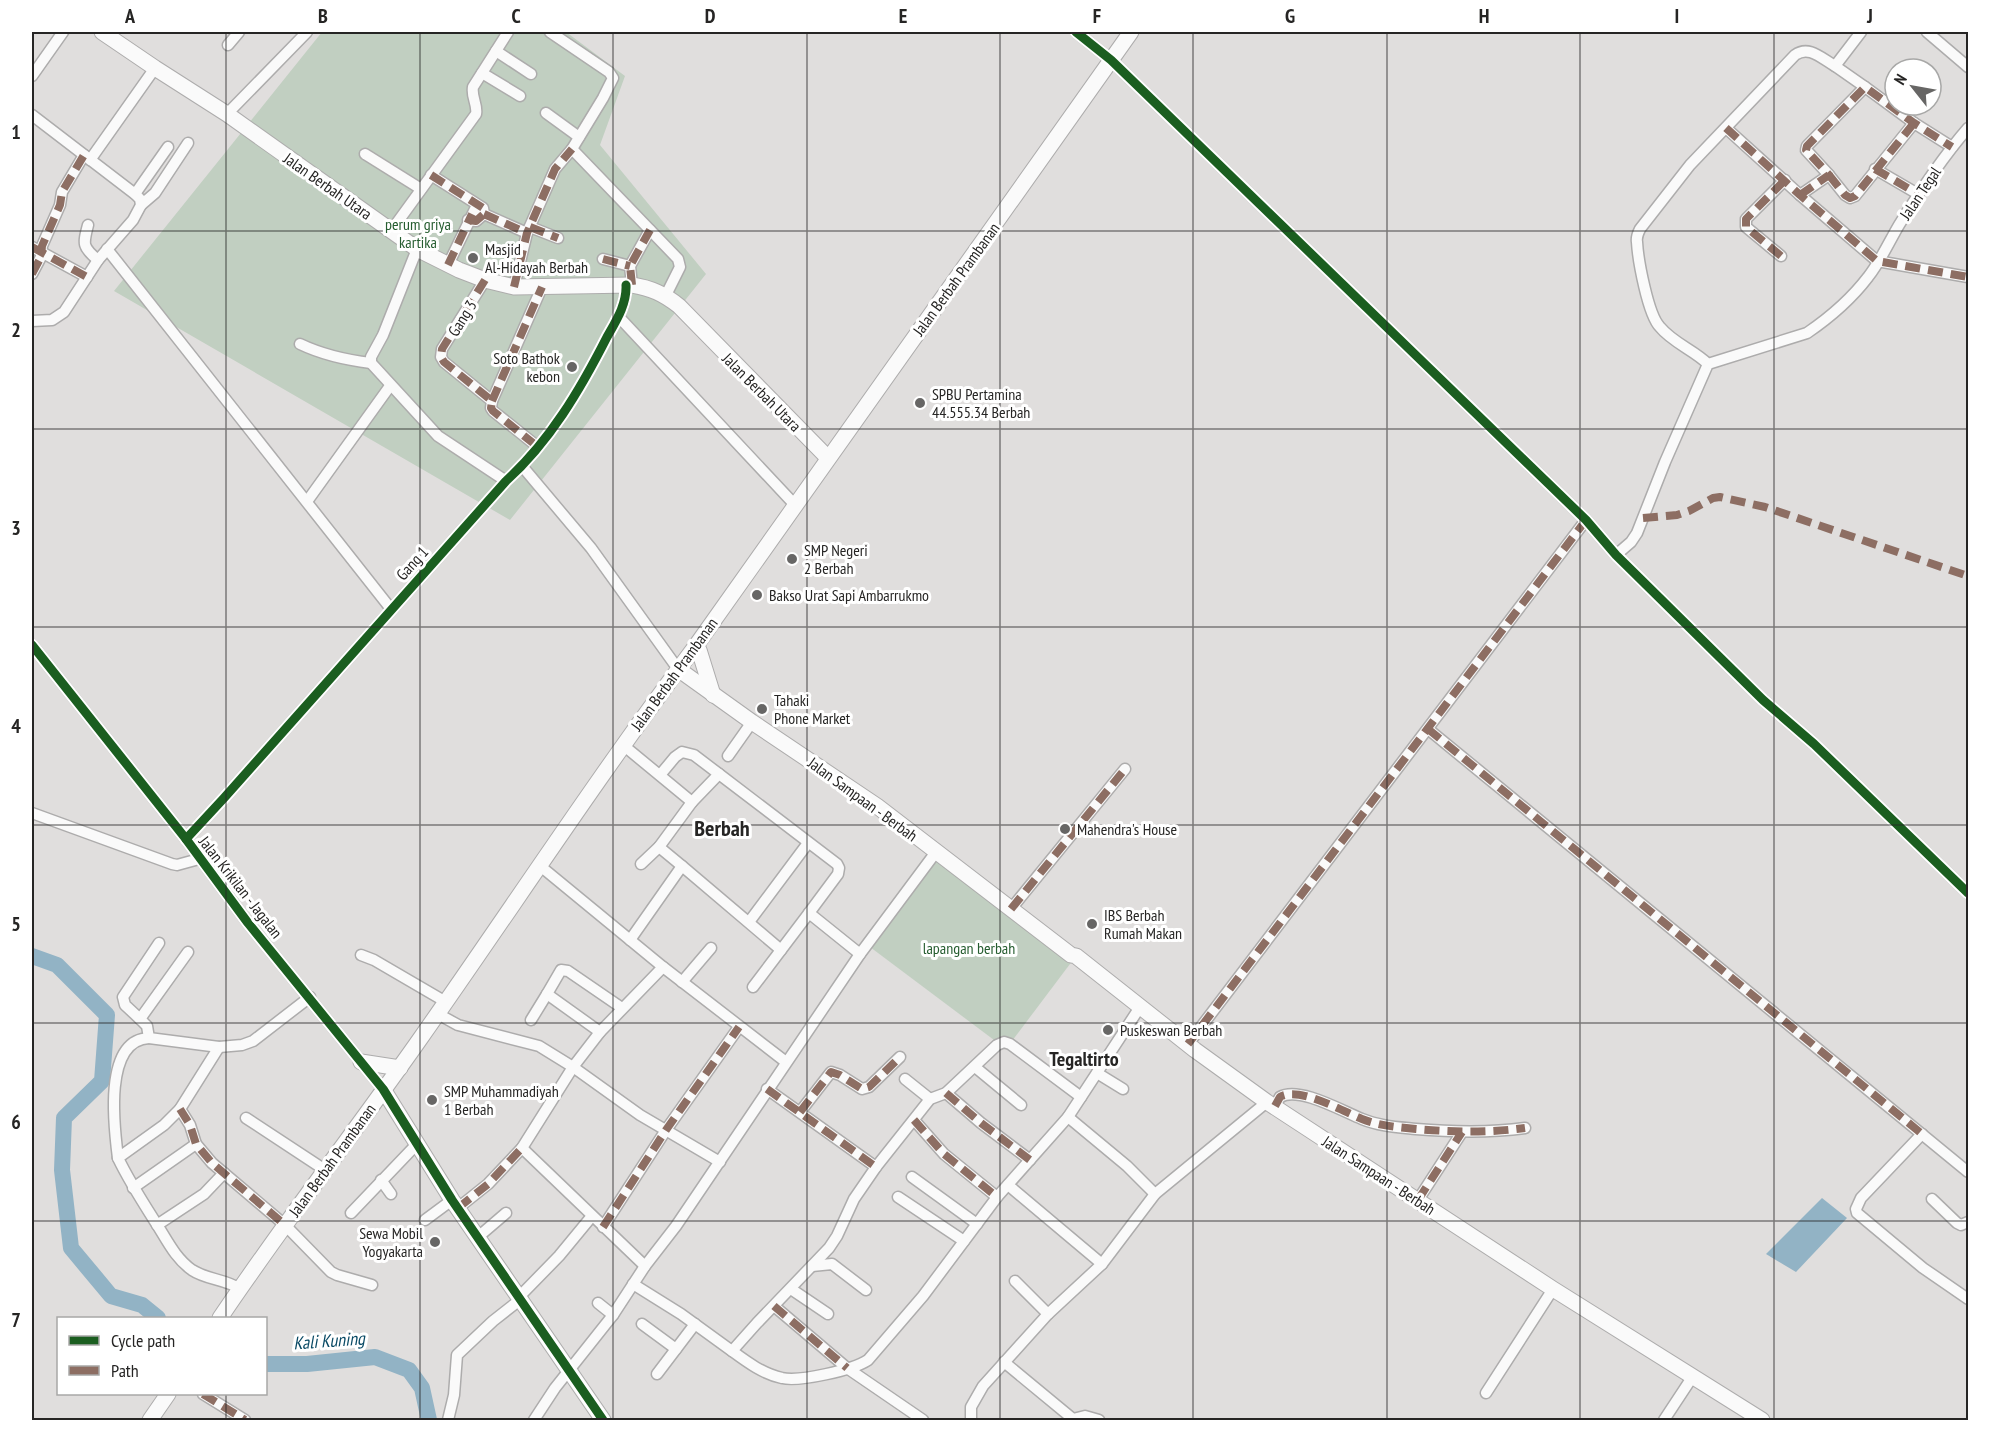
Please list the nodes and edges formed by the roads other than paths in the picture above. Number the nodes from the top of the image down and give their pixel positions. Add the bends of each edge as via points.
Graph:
1 (63, 32) edge
2 (102, 32) edge
3 (239, 32) edge
4 (307, 32) edge
5 (508, 32) edge
6 (550, 32) edge
7 (1076, 32) edge
8 (1131, 32) edge
9 (1861, 32) edge
10 (1927, 32) edge
11 (228, 45) dead end
12 (496, 51) junction
13 (1111, 60) junction
14 (1835, 66) junction
15 (1968, 67) edge
16 (155, 68) junction
17 (482, 73) junction
18 (531, 74) dead end
19 (32, 76) edge
20 (1865, 87) junction
21 (520, 96) dead end
22 (546, 112) dead end
23 (227, 114) junction
24 (32, 115) edge
25 (1914, 123) junction
26 (1726, 128) junction
27 (1968, 128) edge
28 (579, 137) junction
29 (188, 143) dead end
30 (168, 147) dead end
31 (1952, 147) junction
32 (572, 149) junction
33 (365, 154) dead end
34 (87, 158) junction
35 (1875, 169) junction
36 (431, 175) junction
37 (1829, 175) junction
38 (1785, 180) junction
39 (421, 189) junction
40 (135, 194) junction
41 (1918, 194) junction
42 (1800, 195) junction
43 (477, 204) junction
44 (141, 205) junction
45 (484, 214) junction
46 (468, 220) junction
47 (88, 225) dead end
48 (529, 230) junction
49 (650, 230) junction
50 (391, 231) junction
51 (558, 238) dead end
52 (36, 249) edge
53 (107, 249) junction
54 (417, 249) junction
55 (1781, 256) dead end
56 (98, 260) junction
57 (603, 260) dead end
58 (1877, 261) junction
59 (448, 265) junction
60 (630, 266) junction
61 (32, 273) edge
62 (1968, 276) edge
63 (87, 277) junction
64 (485, 280) junction
65 (629, 285) junction
66 (514, 287) junction
67 (542, 287) junction
68 (666, 296) junction
69 (618, 316) junction
70 (32, 321) edge
71 (300, 344) dead end
72 (371, 363) junction
73 (1708, 364) junction
74 (390, 387) junction
75 (492, 401) junction
76 (538, 447) junction
77 (828, 458) junction
78 (522, 466) junction
79 (506, 481) junction
80 (308, 500) dead end
81 (795, 505) junction
82 (1586, 519) junction
83 (1616, 555) junction
84 (391, 609) junction
85 (32, 645) edge
86 (696, 646) junction
87 (678, 669) junction
88 (712, 694) junction
89 (752, 722) junction
90 (1428, 729) junction
91 (623, 745) junction
92 (728, 756) dead end
93 (1125, 769) dead end
94 (719, 774) junction
95 (660, 775) junction
96 (692, 802) junction
97 (32, 813) edge
98 (186, 839) junction
99 (808, 843) junction
100 (659, 847) junction
101 (936, 852) junction
102 (199, 859) junction
103 (641, 864) dead end
104 (539, 866) junction
105 (682, 866) junction
106 (1968, 893) edge
107 (1011, 909) junction
108 (809, 912) junction
109 (749, 922) junction
110 (630, 940) junction
111 (159, 943) dead end
112 (711, 948) dead end
113 (781, 950) junction
114 (188, 952) dead end
115 (860, 954) junction
116 (361, 955) dead end
117 (663, 967) junction
118 (682, 982) junction
119 (753, 987) dead end
120 (547, 994) junction
121 (310, 997) junction
122 (1140, 1007) junction
123 (442, 1008) junction
124 (622, 1008) junction
125 (140, 1019) junction
126 (531, 1020) dead end
127 (739, 1027) junction
128 (600, 1032) junction
129 (149, 1038) junction
130 (1188, 1044) junction
131 (219, 1047) junction
132 (900, 1058) dead end
133 (361, 1062) junction
134 (786, 1062) junction
135 (573, 1067) junction
136 (975, 1067) junction
137 (400, 1068) junction
138 (1097, 1072) junction
139 (904, 1079) dead end
140 (383, 1089) junction
141 (767, 1089) junction
142 (1123, 1089) dead end
143 (946, 1093) junction
144 (1081, 1097) junction
145 (930, 1099) junction
146 (1271, 1104) junction
147 (1021, 1105) dead end
148 (180, 1109) junction
149 (800, 1112) junction
150 (1068, 1117) junction
151 (246, 1118) dead end
152 (914, 1120) junction
153 (1526, 1128) dead end
154 (666, 1130) junction
155 (1462, 1132) junction
156 (1923, 1134) junction
157 (196, 1144) junction
158 (416, 1145) junction
159 (522, 1148) junction
160 (118, 1158) junction
161 (1030, 1160) junction
162 (720, 1162) junction
163 (876, 1167) junction
164 (325, 1170) junction
165 (1968, 1172) edge
166 (224, 1173) junction
167 (912, 1177) dead end
168 (381, 1180) junction
169 (1008, 1185) junction
170 (133, 1188) junction
171 (391, 1194) dead end
172 (1155, 1194) junction
173 (898, 1197) dead end
174 (997, 1197) junction
175 (1932, 1199) dead end
176 (1418, 1200) junction
177 (455, 1204) junction
178 (351, 1213) dead end
179 (506, 1213) dead end
180 (592, 1216) junction
181 (425, 1220) dead end
182 (1968, 1222) edge
183 (157, 1224) junction
184 (977, 1224) junction
185 (285, 1225) junction
186 (603, 1227) junction
187 (478, 1237) junction
188 (964, 1241) junction
189 (1102, 1264) junction
190 (645, 1266) junction
191 (812, 1266) junction
192 (1015, 1281) dead end
193 (633, 1284) junction
194 (372, 1285) dead end
195 (240, 1288) junction
196 (791, 1289) junction
197 (1553, 1289) junction
198 (866, 1290) dead end
199 (520, 1298) junction
200 (1968, 1299) edge
201 (598, 1303) dead end
202 (774, 1306) junction
203 (828, 1314) dead end
204 (1048, 1314) junction
205 (613, 1315) junction
206 (221, 1317) edge
207 (642, 1324) dead end
208 (695, 1324) junction
209 (676, 1349) junction
210 (732, 1351) junction
211 (1004, 1362) junction
212 (848, 1368) junction
213 (570, 1370) junction
214 (657, 1374) dead end
215 (1693, 1376) junction
216 (1486, 1393) dead end
217 (167, 1395) edge
218 (205, 1395) edge
219 (969, 1419) edge
220 (150, 1420) edge
221 (245, 1420) edge
222 (448, 1420) edge
223 (534, 1420) edge
224 (603, 1420) edge
225 (923, 1420) edge
226 (1099, 1420) edge
227 (1664, 1420) edge
228 (1762, 1420) edge

1 - 19 street
2 - 16 main road, Jalan Berbah Utara
3 - 11 street
4 - 23 street
5 - 12 street
6 - 28 street via 613,78
7 - 13 street
8 - 13 main road, Jalan Berbah Prambanan
9 - 14 street
10 - 15 street
12 - 17 street
12 - 18 street
13 - 77 main road, Jalan Berbah Prambanan
13 - 82 street
14 - 20 street
14 - 26 street via 1802,50
16 - 23 main road, Jalan Berbah Utara
16 - 34 street
17 - 21 street
17 - 36 street via 472,93 476,114
20 - 25 street
20 - 37 street via 1807,146 1806,150
22 - 28 street
23 - 50 main road, Jalan Berbah Utara
24 - 34 street
25 - 31 street
25 - 35 street
26 - 38 street
26 - 73 street via 1690,165 1640,229 1636,242 1652,317 1670,338
27 - 31 street, Jalan Tegal
28 - 32 street
29 - 44 street via 151,197
30 - 40 street
31 - 41 street, Jalan Tegal
32 - 48 street via 555,169
32 - 49 street
33 - 39 street
34 - 40 street
34 - 52 street via 62,192 60,205
35 - 37 street via 1850,198
35 - 41 street
36 - 39 street
36 - 43 street
37 - 42 street
38 - 42 street
38 - 55 street via 1744,222
39 - 50 street
40 - 44 street
41 - 58 street, Jalan Tegal
42 - 58 street
43 - 45 street
43 - 46 street
44 - 53 street
45 - 46 street via 476,221
45 - 48 street
46 - 59 street
47 - 56 street via 86,250
48 - 51 street
48 - 66 street
49 - 60 street
49 - 68 street via 680,263
50 - 54 main road, Jalan Berbah Utara
52 - 61 street via 41,257
52 - 63 street
53 - 56 street
53 - 84 street
54 - 59 main road, Jalan Berbah Utara
54 - 72 street
56 - 63 street
57 - 60 street
58 - 62 street
58 - 73 street, Jalan Tegal via 1859,288 1807,333
59 - 64 main road, Jalan Berbah Utara
60 - 65 street
63 - 70 street via 57,318
64 - 66 main road, Jalan Berbah Utara
64 - 75 street, Gang 3 via 442,349 441,357
65 - 67 main road, Jalan Berbah Utara
65 - 68 main road, Jalan Berbah Utara via 648,287
65 - 69 street, Gang 1
66 - 67 main road, Jalan Berbah Utara
67 - 75 street
68 - 77 main road, Jalan Berbah Utara
69 - 76 street, Gang 1 via 564,415
69 - 81 street
71 - 72 street via 314,351
72 - 74 street
73 - 83 street via 1631,542
74 - 79 street via 438,436
74 - 80 street
75 - 76 street via 493,411
76 - 78 street, Gang 1
77 - 81 main road, Jalan Berbah Prambanan
78 - 79 street, Gang 1
78 - 87 street via 591,548
79 - 84 street, Gang 1
81 - 86 main road, Jalan Berbah Prambanan
82 - 83 street
82 - 90 street
83 - 106 street
84 - 98 street, Gang 1
85 - 98 street, Jalan Krikilan - Jagalan
86 - 87 main road, Jalan Berbah Prambanan
86 - 88 main road
87 - 88 main road, Jalan Sampaan - Berbah
87 - 91 main road, Jalan Berbah Prambanan
88 - 89 main road, Jalan Sampaan - Berbah
89 - 92 street
89 - 101 main road, Jalan Sampaan - Berbah via 840,780
90 - 130 street
90 - 156 street
91 - 95 street
91 - 104 main road, Jalan Berbah Prambanan
93 - 107 street
94 - 95 street via 694,755 682,752
94 - 96 street
94 - 99 street
95 - 96 street
96 - 100 street
97 - 102 street via 177,866
98 - 102 street, Jalan Krikilan - Jagalan
99 - 108 street via 840,870
99 - 109 street
100 - 103 street
100 - 105 street
101 - 107 main road, Jalan Sampaan - Berbah
101 - 115 street
102 - 121 street, Jalan Krikilan - Jagalan
104 - 110 street
104 - 123 main road, Jalan Berbah Prambanan
105 - 109 street
105 - 110 street
107 - 122 main road, Jalan Sampaan - Berbah
108 - 113 street
108 - 115 street
109 - 113 street
110 - 117 street
111 - 125 street via 123,997 125,1005
112 - 118 street
113 - 119 street
114 - 125 street
115 - 134 street
116 - 123 street
117 - 118 street
117 - 124 street
118 - 127 street
120 - 124 street via 564,969
120 - 126 street
120 - 128 street
121 - 131 street via 253,1041
121 - 133 street, Jalan Krikilan - Jagalan
122 - 130 main road, Jalan Sampaan - Berbah
122 - 138 street
123 - 135 street via 458,1025 539,1046
123 - 137 main road, Jalan Berbah Prambanan
124 - 128 street
125 - 129 street via 147,1026
127 - 134 street
127 - 154 street
128 - 135 street
129 - 131 street
129 - 160 street via 133,1042 117,1076 113,1098
130 - 146 main road, Jalan Sampaan - Berbah
131 - 148 street
132 - 149 street via 862,1089 831,1072
133 - 137 main road
133 - 140 street, Jalan Krikilan - Jagalan
134 - 141 street
135 - 154 street
135 - 159 street
136 - 143 street
136 - 144 street via 1004,1042
136 - 147 street
137 - 140 main road, Jalan Berbah Prambanan
138 - 142 street
138 - 144 street
139 - 145 street
140 - 158 main road
140 - 164 main road, Jalan Berbah Prambanan
141 - 149 street
141 - 162 street
143 - 145 street
143 - 161 street
144 - 150 street
145 - 152 street
146 - 155 street via 1293,1093 1379,1125
146 - 172 street
146 - 176 main road, Jalan Sampaan - Berbah
148 - 157 street
148 - 160 street
149 - 163 street
150 - 161 street
150 - 172 street
151 - 164 street
152 - 163 street
152 - 174 street via 945,1154
153 - 155 street
154 - 162 street
154 - 186 street
155 - 176 street
156 - 165 street
156 - 200 street via 1862,1198 1857,1213 1923,1268
157 - 166 street
157 - 170 street
158 - 168 street
158 - 177 main road
159 - 177 street via 488,1184
159 - 180 street
160 - 170 street
161 - 169 street
162 - 190 street
163 - 191 street via 854,1199 837,1236
164 - 185 main road, Jalan Berbah Prambanan
166 - 183 street via 204,1194
166 - 185 street
167 - 184 street
168 - 171 street
168 - 178 street
169 - 174 street
169 - 189 street
170 - 183 street
172 - 189 street
173 - 188 street
174 - 184 street
175 - 182 street via 1957,1223
176 - 197 main road, Jalan Sampaan - Berbah
177 - 181 street
177 - 187 main road
179 - 187 street
180 - 186 street
180 - 199 street
183 - 195 street via 171,1248 192,1270
184 - 188 street
185 - 194 street via 331,1272
185 - 195 main road, Jalan Berbah Prambanan
186 - 190 street
187 - 199 main road
188 - 212 street via 886,1341 868,1360
189 - 204 street
190 - 193 street
191 - 196 street
191 - 198 street via 832,1264
192 - 204 street
193 - 205 street
193 - 208 street
195 - 206 main road, Jalan Berbah Prambanan
196 - 202 street
196 - 203 street
197 - 215 main road, Jalan Sampaan - Berbah
197 - 216 street
199 - 213 main road
199 - 222 street via 459,1352
201 - 205 street
202 - 210 street
202 - 212 street
204 - 211 street
205 - 213 street
207 - 209 street
208 - 209 street
208 - 210 street
209 - 214 street
210 - 212 street via 754,1367 783,1379 816,1377
211 - 219 street via 975,1397
211 - 226 street via 1073,1419 1085,1416
212 - 225 street
213 - 223 street
213 - 224 main road
215 - 227 street
215 - 228 main road, Jalan Sampaan - Berbah
217 - 220 main road
218 - 221 street

